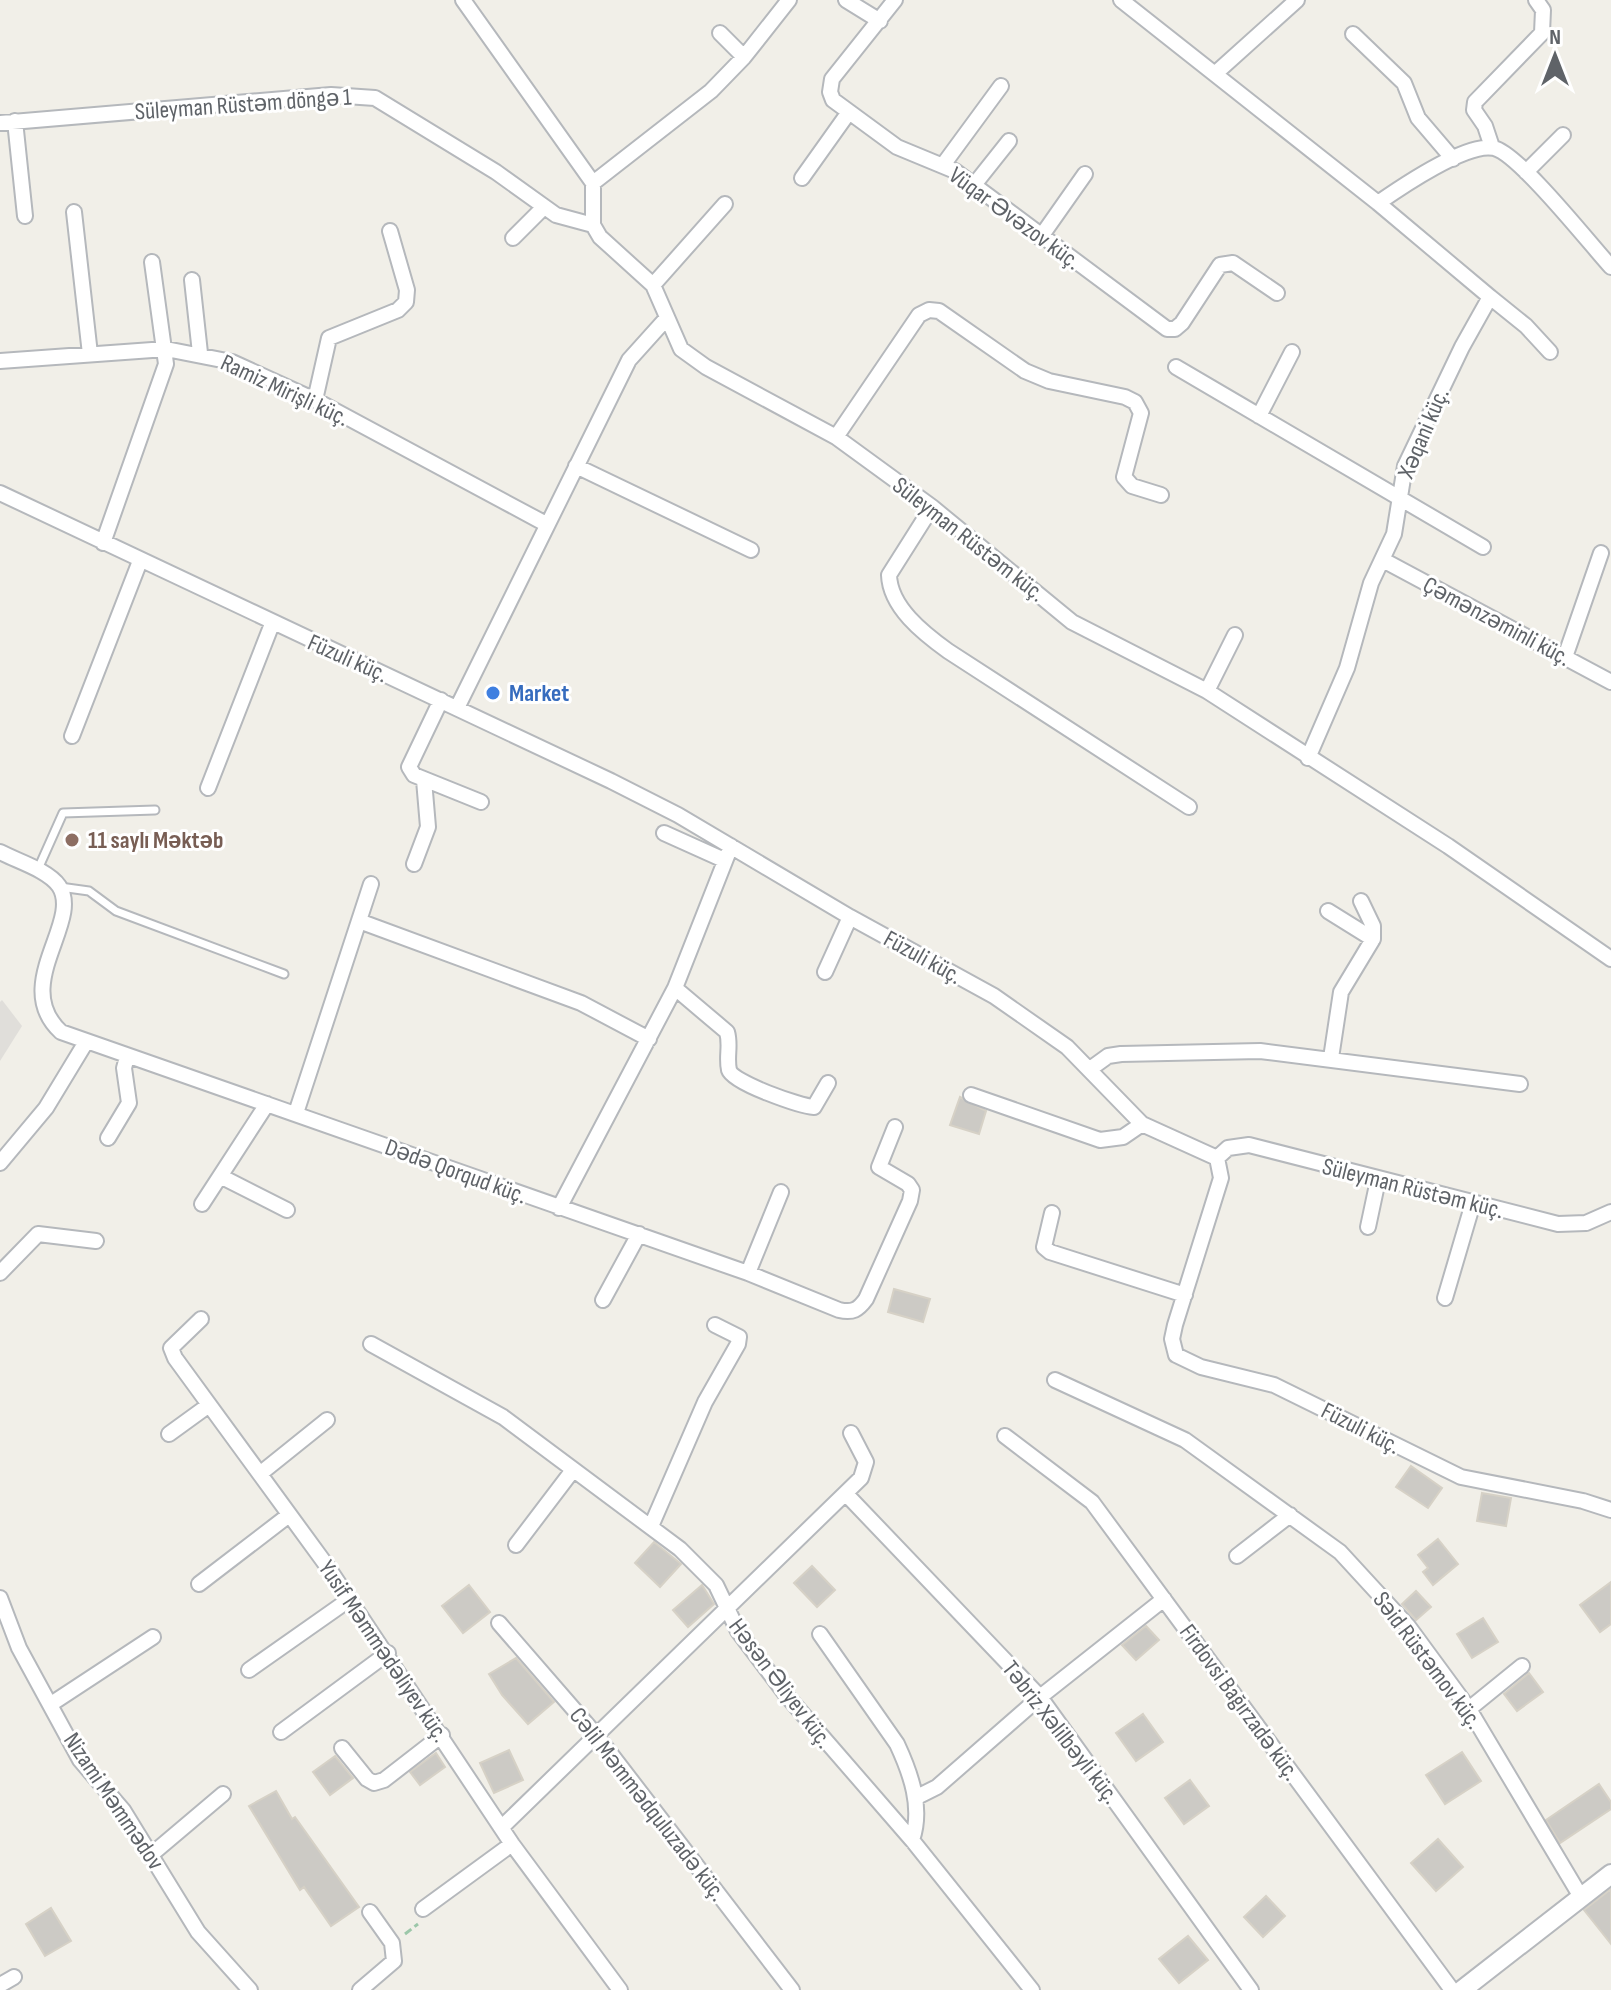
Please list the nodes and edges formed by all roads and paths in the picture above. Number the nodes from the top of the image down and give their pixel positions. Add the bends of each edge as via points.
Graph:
1 (463, 0) edge
2 (789, 0) edge
3 (846, 0) edge
4 (895, 0) edge
5 (1121, 0) edge
6 (1297, 0) edge
7 (1536, 0) edge
8 (880, 21) junction
9 (720, 33) dead end
10 (1353, 34) dead end
11 (744, 57) junction
12 (1217, 72) junction
13 (1001, 86) dead end
14 (849, 112) junction
15 (7, 122) edge
16 (1563, 135) dead end
17 (1009, 141) dead end
18 (1492, 147) junction
19 (1453, 159) junction
20 (943, 165) junction
21 (1526, 172) junction
22 (1085, 174) dead end
23 (802, 178) dead end
24 (593, 183) junction
25 (974, 185) junction
26 (1378, 203) junction
27 (725, 204) dead end
28 (544, 207) junction
29 (74, 212) dead end
30 (25, 216) dead end
31 (593, 225) junction
32 (390, 231) dead end
33 (513, 238) dead end
34 (1040, 238) junction
35 (152, 262) dead end
36 (1611, 267) edge
37 (192, 280) dead end
38 (653, 285) junction
39 (1277, 293) dead end
40 (1490, 297) junction
41 (665, 320) junction
42 (166, 349) junction
43 (1292, 352) dead end
44 (1550, 352) dead end
45 (200, 353) junction
46 (90, 354) junction
47 (0, 361) edge
48 (1176, 367) dead end
49 (315, 400) junction
50 (1259, 416) junction
51 (836, 437) junction
52 (576, 466) junction
53 (0, 493) edge
54 (1161, 495) dead end
55 (1400, 501) junction
56 (932, 507) junction
57 (546, 524) junction
58 (103, 543) junction
59 (1483, 547) dead end
60 (751, 550) dead end
61 (1601, 553) dead end
62 (1383, 560) junction
63 (140, 561) junction
64 (272, 624) junction
65 (1235, 635) dead end
66 (1565, 657) junction
67 (1611, 682) edge
68 (1207, 691) junction
69 (441, 700) junction
70 (457, 708) junction
71 (72, 736) dead end
72 (1308, 758) junction
73 (424, 780) junction
74 (208, 788) dead end
75 (481, 802) dead end
76 (1189, 807) dead end
77 (155, 810) dead end
78 (664, 833) dead end
79 (731, 846) junction
80 (0, 852) edge
81 (724, 860) junction
82 (414, 864) dead end
83 (37, 871) junction
84 (371, 884) dead end
85 (60, 887) junction
86 (1361, 901) dead end
87 (1328, 911) dead end
88 (850, 917) junction
89 (359, 921) junction
90 (1373, 939) junction
91 (1611, 959) edge
92 (825, 972) dead end
93 (284, 974) dead end
94 (675, 988) junction
95 (649, 1039) junction
96 (86, 1042) junction
97 (127, 1057) junction
98 (1331, 1058) junction
99 (1090, 1069) junction
100 (828, 1083) dead end
101 (1520, 1084) dead end
102 (971, 1095) dead end
103 (267, 1104) junction
104 (296, 1113) junction
105 (1142, 1124) junction
106 (895, 1127) dead end
107 (108, 1138) dead end
108 (1217, 1158) junction
109 (0, 1163) edge
110 (222, 1177) junction
111 (1378, 1180) junction
112 (781, 1192) dead end
113 (1473, 1203) junction
114 (202, 1204) dead end
115 (559, 1208) junction
116 (287, 1210) dead end
117 (1611, 1212) edge
118 (1052, 1213) dead end
119 (1368, 1227) dead end
120 (639, 1234) junction
121 (96, 1241) dead end
122 (0, 1273) edge
123 (748, 1273) junction
124 (1185, 1295) junction
125 (1445, 1298) dead end
126 (603, 1300) dead end
127 (201, 1319) dead end
128 (715, 1325) dead end
129 (371, 1344) dead end
130 (1055, 1380) dead end
131 (209, 1405) junction
132 (327, 1420) dead end
133 (851, 1433) dead end
134 (169, 1434) dead end
135 (1005, 1436) dead end
136 (573, 1470) junction
137 (261, 1473) junction
138 (847, 1495) junction
139 (1611, 1510) edge
140 (289, 1515) junction
141 (1290, 1515) junction
142 (652, 1524) junction
143 (516, 1545) dead end
144 (1237, 1556) dead end
145 (199, 1584) dead end
146 (0, 1598) edge
147 (350, 1599) junction
148 (1164, 1599) junction
149 (727, 1608) junction
150 (499, 1623) dead end
151 (820, 1634) dead end
152 (153, 1637) dead end
153 (388, 1653) junction
154 (1522, 1666) dead end
155 (249, 1670) dead end
156 (1040, 1697) junction
157 (51, 1704) junction
158 (1469, 1709) junction
159 (281, 1732) dead end
160 (442, 1735) junction
161 (597, 1736) junction
162 (342, 1748) dead end
163 (223, 1794) dead end
164 (915, 1798) junction
165 (502, 1827) junction
166 (912, 1840) junction
167 (512, 1844) junction
168 (152, 1854) junction
169 (1611, 1874) edge
170 (1581, 1897) junction
171 (423, 1909) joint
172 (370, 1912) dead end
173 (392, 1943) junction
174 (14, 1977) dead end
175 (0, 1985) edge
176 (250, 1990) edge
177 (360, 1990) edge
178 (620, 1990) edge
179 (792, 1990) edge
180 (1032, 1990) edge
181 (1251, 1990) edge
182 (1452, 1990) edge
183 (1462, 1990) edge

1 - 24 street
2 - 11 street
3 - 8 street
4 - 8 street, Vüqar Əvəzov küç.
5 - 12 street
6 - 12 street
7 - 18 street via 1543,10 1542,33 1475,102
8 - 14 street, Vüqar Əvəzov küç. via 832,79 833,100
9 - 11 street
10 - 19 street via 1404,83 1418,118
11 - 24 street via 711,91
12 - 26 street
13 - 20 street
14 - 20 street, Vüqar Əvəzov küç. via 897,147
14 - 23 street
15 - 28 street, Süleyman Rüstəm döngə 1 via 331,95 375,98
15 - 30 street
16 - 21 street
17 - 25 street
18 - 19 street
18 - 21 street
19 - 26 street
20 - 25 street, Vüqar Əvəzov küç.
21 - 36 street
22 - 34 street
24 - 31 street
25 - 34 street, Vüqar Əvəzov küç.
26 - 40 street
27 - 38 street
28 - 31 street, Süleyman Rüstəm döngə 1 via 568,221
28 - 33 street
29 - 46 street
31 - 38 street, Süleyman Rüstəm küç.
32 - 49 street via 406,302 329,338
34 - 39 street, Vüqar Əvəzov küç. via 1167,329 1182,323 1225,263
35 - 42 street
37 - 45 street
38 - 41 street, Süleyman Rüstəm küç.
40 - 44 street
40 - 55 street, Xəqani küç. via 1405,466
41 - 51 street, Süleyman Rüstəm küç. via 681,349 698,362
41 - 52 street via 629,360
42 - 45 street, Ramiz Mirişli küç.
42 - 46 street, Ramiz Mirişli küç.
42 - 58 street via 162,378
43 - 50 street
45 - 49 street, Ramiz Mirişli küç.
46 - 47 street, Ramiz Mirişli küç.
48 - 50 street
49 - 57 street, Ramiz Mirişli küç.
50 - 55 street
51 - 54 street via 919,315 939,311 1025,371 1135,402 1141,413 1124,477 1132,486
51 - 56 street, Süleyman Rüstəm küç.
52 - 57 street
52 - 60 street
53 - 58 street, Füzuli küç.
55 - 59 street
55 - 62 street, Xəqani küç.
56 - 68 street, Süleyman Rüstəm küç. via 1072,622
56 - 76 street via 889,575 893,598 931,639
57 - 70 street
58 - 63 street, Füzuli küç.
61 - 66 street
62 - 66 street, Çəmənzəminli küç.
62 - 72 street, Xəqani küç. via 1347,668
63 - 64 street, Füzuli küç.
63 - 71 street
64 - 69 street, Füzuli küç.
64 - 74 street
65 - 68 street
66 - 67 street, Çəmənzəminli küç.
68 - 72 street, Süleyman Rüstəm küç.
69 - 70 street, Füzuli küç.
69 - 73 street via 409,767
70 - 79 street, Füzuli küç. via 611,781
72 - 91 street, Süleyman Rüstəm küç. via 1448,846
73 - 75 street
73 - 82 street via 428,827
77 - 83 lane via 63,813
78 - 81 street
79 - 81 street
79 - 88 street, Füzuli küç.
80 - 83 street
81 - 94 street
83 - 85 street
84 - 89 street
85 - 93 lane via 89,891 116,911
85 - 96 street, Dədə Qorqud küç. via 63,906 43,979 44,1008 61,1032
86 - 90 street
87 - 90 street
88 - 92 street
88 - 99 street, Füzuli küç. via 994,996 1041,1026
89 - 95 street via 581,1003
89 - 104 street
90 - 98 street via 1341,992
94 - 95 street
94 - 100 street via 727,1032 728,1066 738,1080 814,1107
95 - 115 street
96 - 97 street, Dədə Qorqud küç.
96 - 109 street via 46,1108
97 - 103 street, Dədə Qorqud küç.
97 - 107 street via 129,1103
98 - 99 street via 1260,1051 1121,1054
98 - 101 street
99 - 105 street, Füzuli küç.
102 - 105 street via 1100,1140 1123,1137
103 - 104 street, Dədə Qorqud küç.
103 - 110 street
104 - 115 street, Dədə Qorqud küç.
105 - 108 street, Füzuli küç.
106 - 123 street, Dədə Qorqud küç. via 879,1167 912,1190 859,1309 839,1310
108 - 111 street, Süleyman Rüstəm küç. via 1228,1148 1249,1145
108 - 124 street, Füzuli küç. via 1219,1192
110 - 114 street
110 - 116 street
111 - 113 street, Süleyman Rüstəm küç.
111 - 119 street
112 - 123 street
113 - 117 street, Süleyman Rüstəm küç. via 1558,1224 1586,1223
113 - 125 street
115 - 120 street, Dədə Qorqud küç.
118 - 124 street via 1044,1247 1050,1252
120 - 123 street, Dədə Qorqud küç.
120 - 126 street
121 - 122 street via 38,1234
124 - 139 street, Füzuli küç. via 1172,1339 1176,1355 1185,1362 1274,1385 1461,1477
127 - 131 street, Yusif Məmmədəliyev küç. via 171,1348
128 - 142 street via 739,1337 738,1344 705,1402
129 - 136 street, Həsən Əliyev küç. via 503,1417
130 - 141 street, Səid Rüstəmov küç. via 1185,1440
131 - 134 street
131 - 137 street, Yusif Məmmədəliyev küç.
132 - 137 street
133 - 138 street via 866,1471
135 - 148 street, Firdovsi Bağırzadə küç. via 1092,1502
136 - 142 street, Həsən Əliyev küç.
136 - 143 street
137 - 140 street, Yusif Məmmədəliyev küç.
138 - 149 street
138 - 156 street, Təbriz Xəlilbəyli küç.
140 - 145 street
140 - 147 street, Yusif Məmmədəliyev küç.
141 - 144 street
141 - 158 street, Səid Rüstəmov küç. via 1340,1552 1379,1593
142 - 149 street, Həsən Əliyev küç. via 716,1585
146 - 157 street, Nizami Məmmədov via 5,1618
147 - 153 street, Yusif Məmmədəliyev küç.
147 - 155 street
148 - 156 street
148 - 182 street, Firdovsi Bağırzadə küç.
149 - 161 street
149 - 166 street, Həsən Əliyev küç. via 787,1696
150 - 161 street, Cəlil Məmmədquluzadə küç.
151 - 164 street via 897,1744
152 - 157 street
153 - 159 street
153 - 160 street, Yusif Məmmədəliyev küç.
154 - 158 street
156 - 164 street via 937,1787
156 - 181 street, Təbriz Xəlilbəyli küç.
157 - 168 street, Nizami Məmmədov via 80,1760
158 - 170 street, Səid Rüstəmov küç.
160 - 162 street via 374,1783
160 - 165 street, Yusif Məmmədəliyev küç.
161 - 165 street
161 - 179 street, Cəlil Məmmədquluzadə küç.
163 - 168 street
164 - 166 street
165 - 167 street, Yusif Məmmədəliyev küç.
166 - 180 street, Həsən Əliyev küç.
167 - 171 street
167 - 178 street, Yusif Məmmədəliyev küç.
168 - 176 street, Nizami Məmmədov via 198,1932
169 - 170 street
170 - 183 street
171 - 173 path via 424,1920
172 - 173 street
173 - 177 street via 394,1961
174 - 175 street

